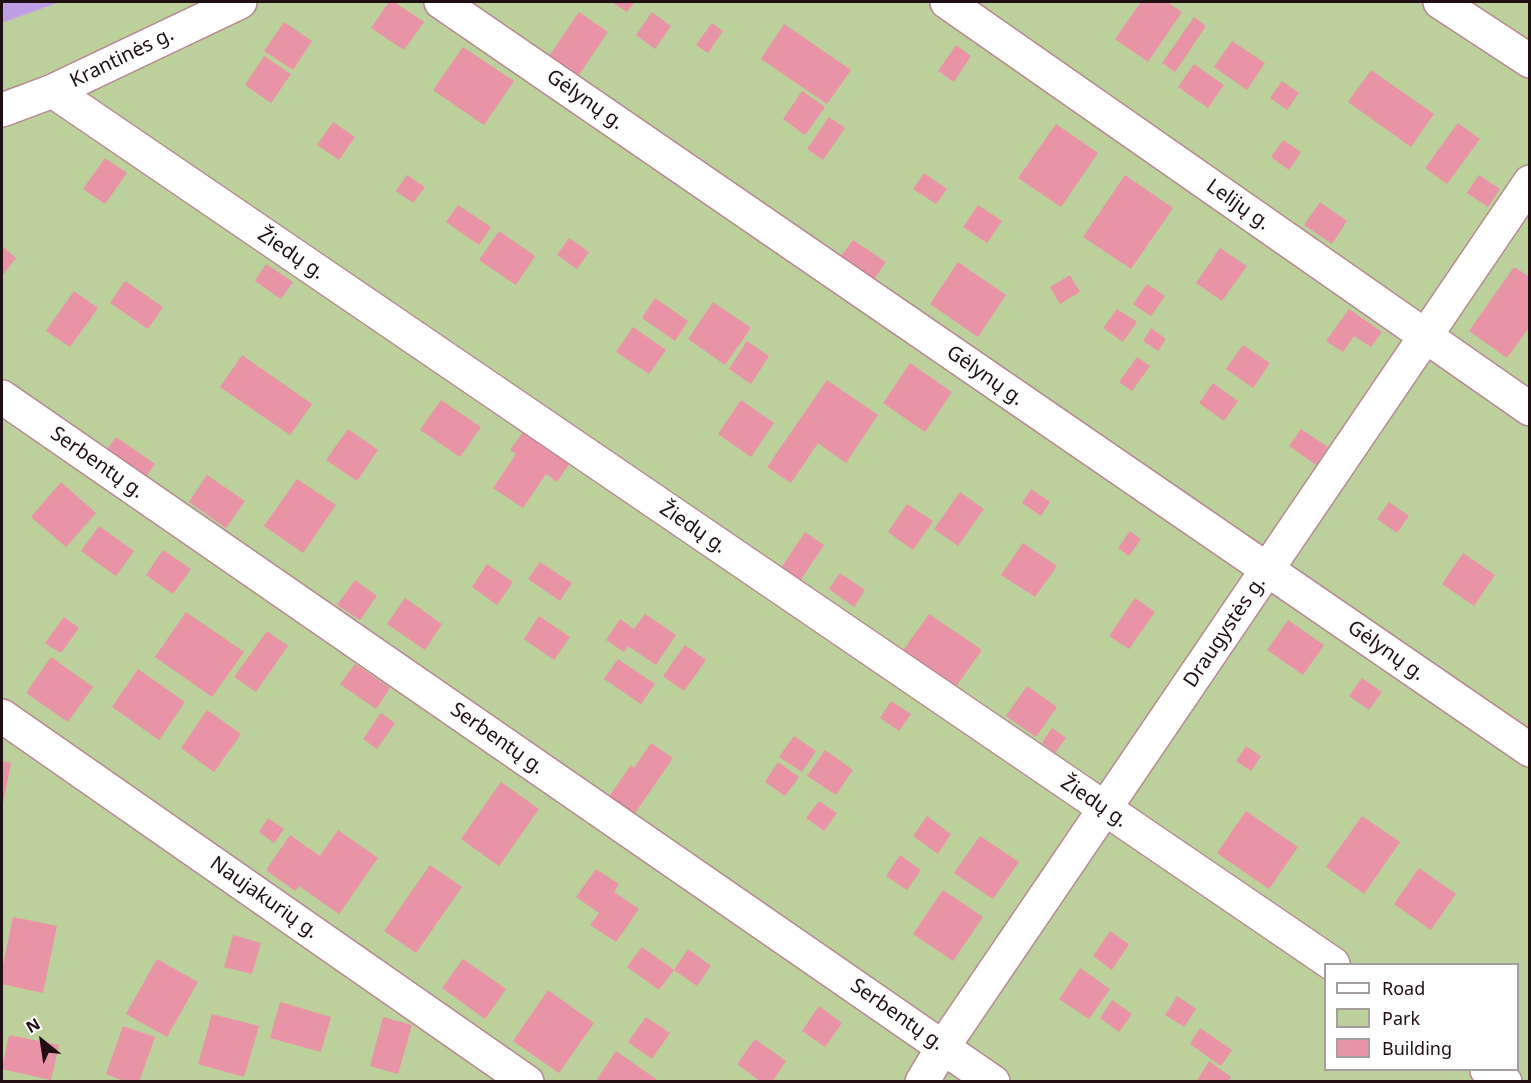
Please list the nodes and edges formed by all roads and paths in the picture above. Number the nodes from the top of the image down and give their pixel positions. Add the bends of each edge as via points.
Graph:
1 (240, 2) edge
2 (441, 2) edge
3 (948, 2) edge
4 (1440, 2) edge
5 (1530, 61) edge
6 (52, 91) junction
7 (2, 110) edge
8 (1530, 182) edge
9 (1425, 336) junction
10 (2, 397) edge
11 (1530, 409) edge
12 (1267, 570) junction
13 (2, 716) edge
14 (1530, 750) edge
15 (1105, 809) junction
16 (1332, 963) edge
17 (943, 1047) junction
18 (1488, 1071) edge
19 (527, 1082) edge
20 (922, 1082) edge
21 (993, 1082) edge
22 (1505, 1082) edge

1 - 6 street, Krantinės g.
2 - 12 street, Gėlynų g.
3 - 9 street, Lelijų g.
4 - 5 street
6 - 7 street, Krantinės g.
6 - 15 street, Žiedų g.
8 - 9 street, Draugystės g.
9 - 11 street, Lelijų g.
9 - 12 street, Draugystės g.
10 - 17 street, Serbentų g.
12 - 14 street, Gėlynų g.
12 - 15 street, Draugystės g.
13 - 19 street, Naujakurių g.
15 - 16 street, Žiedų g.
15 - 17 street, Draugystės g.
17 - 20 street, Draugystės g.
17 - 21 street, Serbentų g.
18 - 22 street

